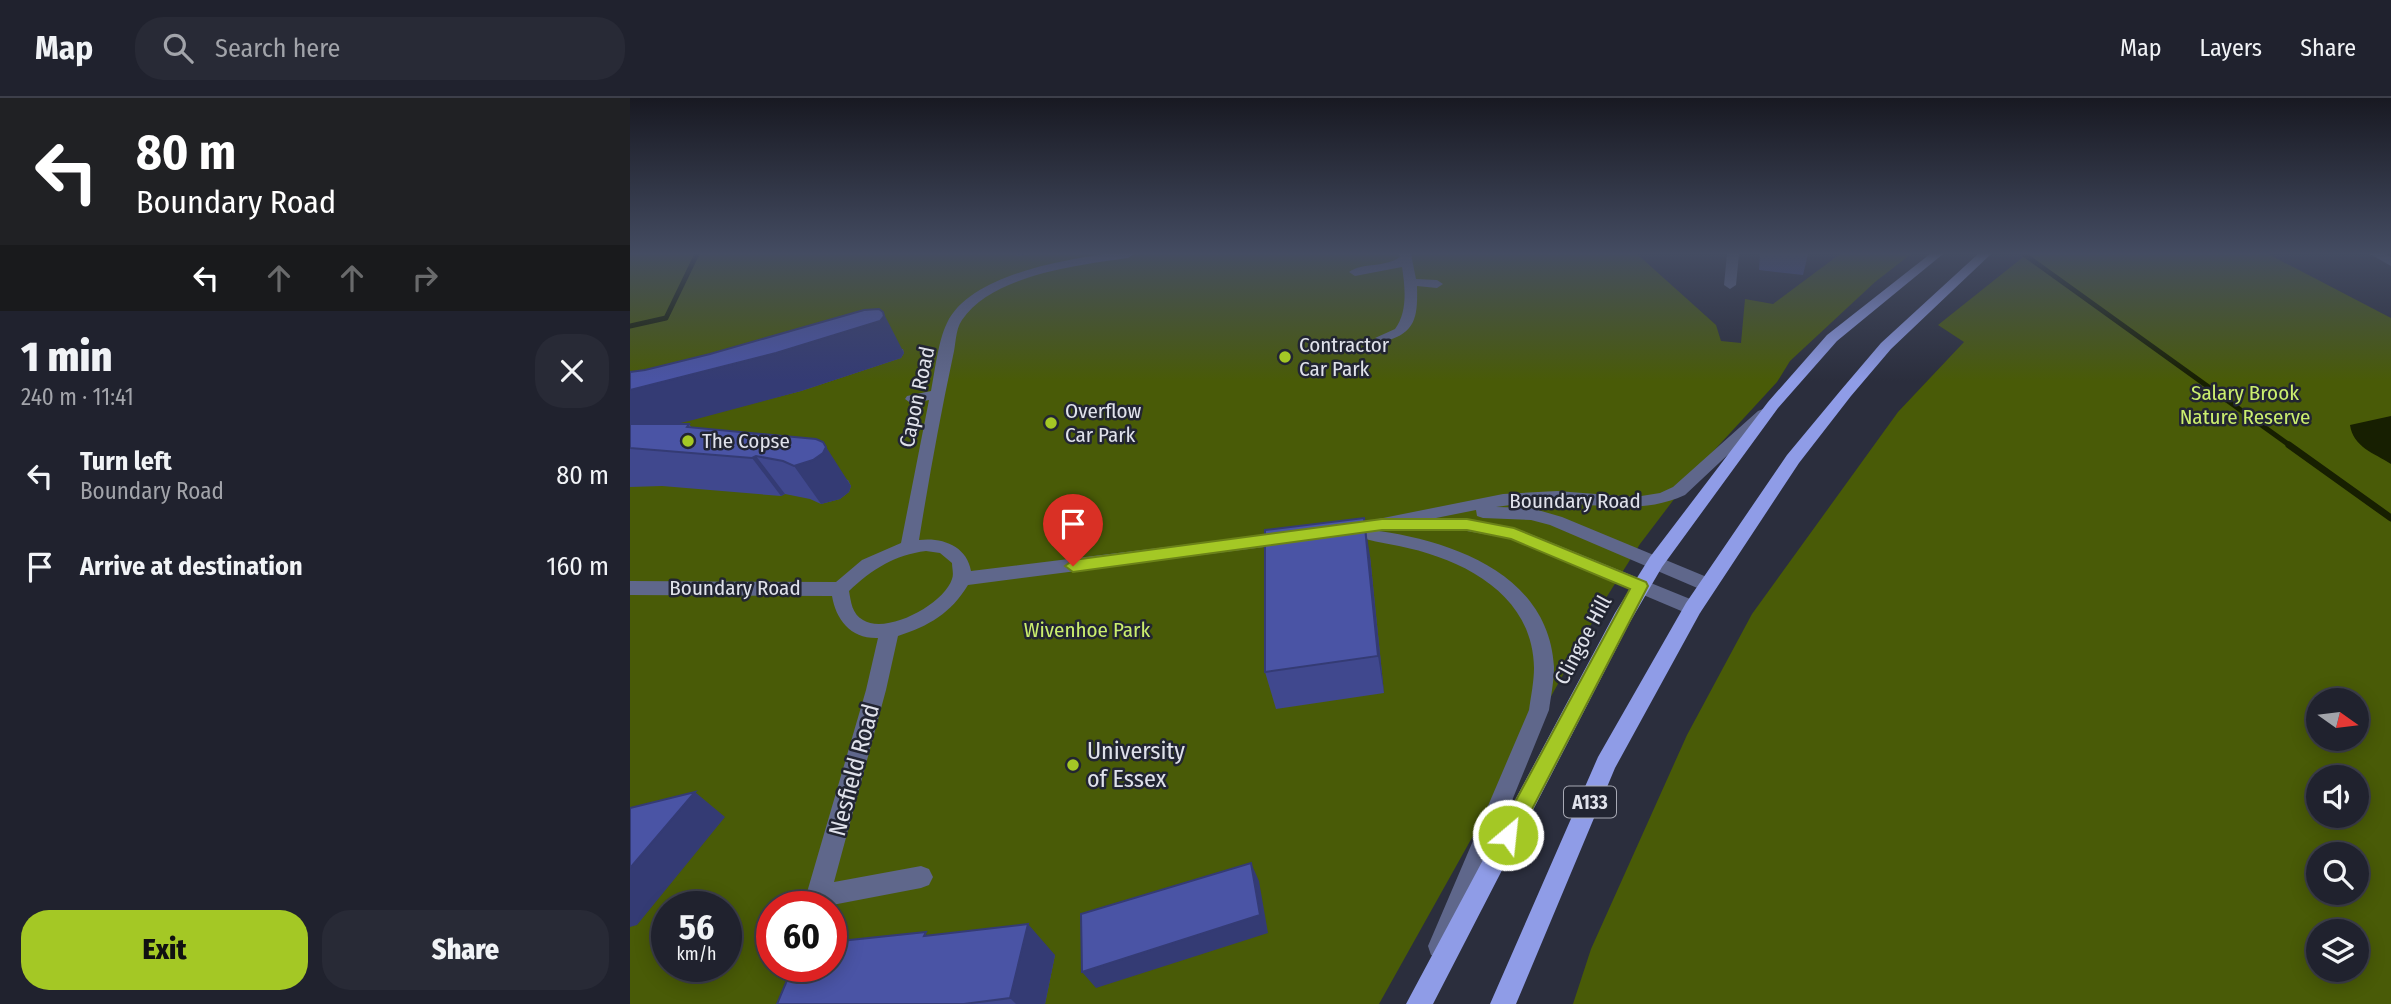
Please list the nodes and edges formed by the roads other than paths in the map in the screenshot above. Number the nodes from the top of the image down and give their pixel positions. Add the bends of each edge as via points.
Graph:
1 (979, 296) edge
2 (1410, 296) edge
3 (1884, 296) edge
4 (1938, 296) edge
5 (1382, 338) dead end
6 (938, 394) junction
7 (912, 399) dead end
8 (1773, 405) junction
9 (1427, 512) junction
10 (1382, 525) junction
11 (1303, 536) edge
12 (909, 546) junction
13 (1656, 562) junction
14 (962, 579) junction
15 (1708, 585) junction
16 (1640, 586) junction
17 (630, 588) edge
18 (841, 589) junction
19 (1693, 608) junction
20 (889, 632) junction
21 (921, 877) dead end
22 (820, 891) edge
23 (847, 894) edge
24 (1417, 1004) edge
25 (1503, 1004) edge

1 - 6 street, Capon Road via 955,319
2 - 5 street via 1405,326 1396,335
3 - 8 main road, Clingoe Hill / A133 via 1832,338
4 - 15 main road, A133 via 1846,393 1793,459
6 - 7 street
6 - 12 street, Capon Road
8 - 9 street, Boundary Road via 1679,491 1665,498 1624,503 1517,498
8 - 13 main road, Clingoe Hill / A133
9 - 10 street, Boundary Road
9 - 13 street, Boundary Road via 1531,514
10 - 16 street, Boundary Road via 1496,529
10 - 24 street, Boundary Road via 1333,533 1409,541 1467,560 1488,572 1530,612 1543,646 1545,684 1539,710
11 - 14 street
12 - 14 street via 945,548 960,560
12 - 18 street via 872,561
13 - 15 street, Boundary Road
13 - 16 main road, Clingoe Hill / A133
14 - 20 street via 937,610
15 - 19 main road, A133
16 - 19 street, Boundary Road
16 - 24 main road, Clingoe Hill / A133
17 - 18 street, Boundary Road
18 - 20 street via 840,605 848,621
19 - 25 main road, A133 via 1606,764
20 - 22 street, Nesfield Road
21 - 23 street

